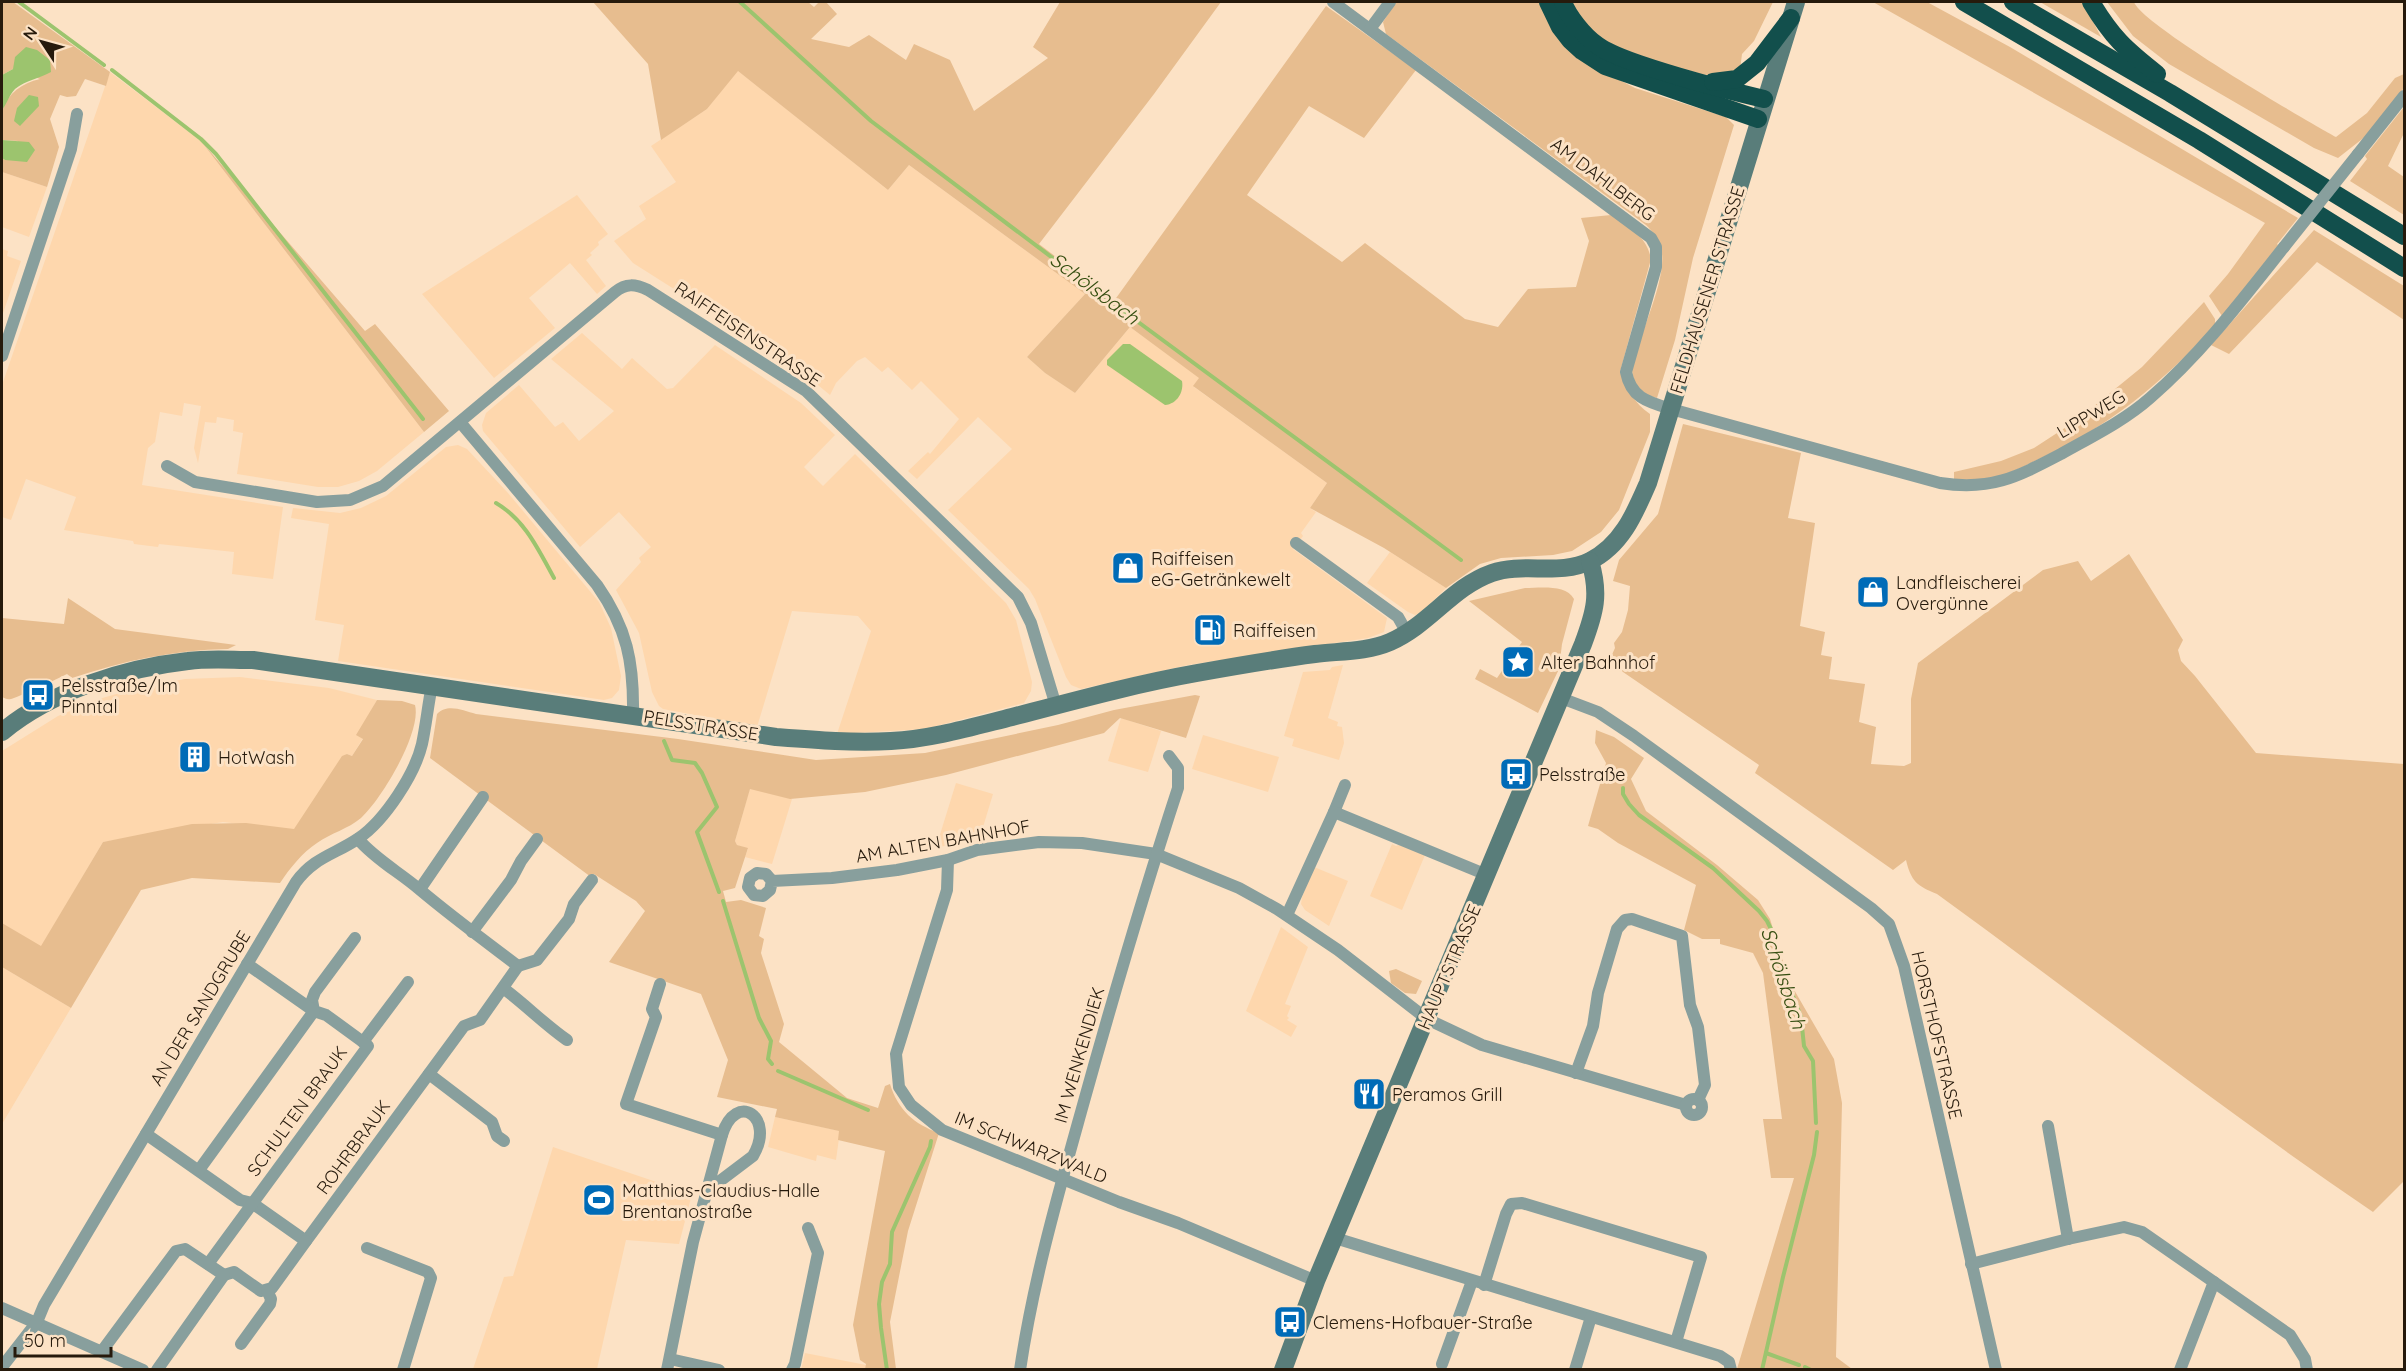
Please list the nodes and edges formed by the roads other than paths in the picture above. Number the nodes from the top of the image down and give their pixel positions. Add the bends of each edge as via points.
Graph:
1 (1333, 2) edge
2 (1390, 2) edge
3 (1548, 2) edge
4 (1563, 2) edge
5 (1965, 2) edge
6 (2013, 2) edge
7 (2091, 2) edge
8 (1793, 10) edge
9 (1370, 29) junction
10 (1705, 83) junction
11 (2170, 93) junction
12 (2404, 96) edge
13 (1764, 99) junction
14 (77, 114) dead end
15 (1758, 119) junction
16 (2404, 236) edge
17 (2404, 268) edge
18 (2, 356) edge
19 (1671, 409) junction
20 (459, 422) junction
21 (167, 466) dead end
22 (1296, 543) dead end
23 (1590, 561) junction
24 (1407, 633) junction
25 (432, 685) junction
26 (1561, 698) junction
27 (1056, 706) junction
28 (633, 715) junction
29 (3, 729) edge
30 (1169, 756) dead end
31 (1345, 785) dead end
32 (483, 798) dead end
33 (1334, 812) junction
34 (358, 839) junction
35 (537, 839) dead end
36 (1156, 854) junction
37 (948, 860) junction
38 (1487, 875) junction
39 (592, 880) dead end
40 (772, 881) dead end
41 (420, 889) junction
42 (1287, 915) junction
43 (472, 932) junction
44 (355, 938) dead end
45 (247, 964) junction
46 (518, 966) junction
47 (408, 982) dead end
48 (660, 984) dead end
49 (503, 988) junction
50 (314, 1011) junction
51 (1427, 1019) junction
52 (567, 1040) dead end
53 (363, 1042) junction
54 (1576, 1073) junction
55 (429, 1074) junction
56 (2048, 1126) dead end
57 (146, 1134) junction
58 (723, 1135) junction
59 (504, 1141) dead end
60 (199, 1170) junction
61 (1062, 1179) junction
62 (708, 1191) junction
63 (252, 1203) junction
64 (808, 1227) dead end
65 (1335, 1238) junction
66 (2068, 1239) junction
67 (306, 1241) junction
68 (367, 1248) dead end
69 (208, 1264) junction
70 (1971, 1264) junction
71 (224, 1275) junction
72 (1316, 1281) junction
73 (2214, 1282) junction
74 (1478, 1283) junction
75 (267, 1290) junction
76 (2, 1308) edge
77 (1591, 1317) junction
78 (37, 1322) junction
79 (1676, 1342) junction
80 (241, 1344) dead end
81 (102, 1351) junction
82 (669, 1364) edge
83 (1442, 1364) dead end
84 (1730, 1366) edge
85 (2, 1367) edge
86 (143, 1370) edge
87 (157, 1370) edge
88 (403, 1370) edge
89 (719, 1370) edge
90 (792, 1370) edge
91 (1020, 1370) edge
92 (1283, 1370) edge
93 (1575, 1370) edge
94 (1996, 1370) edge
95 (2180, 1370) edge
96 (2307, 1370) edge

1 - 9 street, AM DAHLBERG
2 - 9 street
3 - 15 highway via 1570,39 1605,66
4 - 10 highway via 1596,45 1675,76
5 - 17 highway via 2199,140
6 - 11 highway
7 - 11 highway via 2108,30 2157,74
8 - 10 highway via 1757,63 1737,79
8 - 13 main road, FELDHAUSENER STRASSE
9 - 19 street, AM DAHLBERG via 1651,238 1656,247 1656,267 1626,372 1637,395
10 - 13 highway
11 - 16 highway
12 - 19 street, LIPPWEG, bridge via 2218,329 2149,399 2095,435 2029,470 2002,481 1968,487 1940,483
13 - 15 main road, FELDHAUSENER STRASSE
14 - 18 street via 71,149
15 - 19 main road, FELDHAUSENER STRASSE
19 - 23 main road, FELDHAUSENER STRASSE via 1631,523 1611,547
20 - 21 street, RAIFFEISENSTRASSE via 383,486 350,500 317,502 195,482
20 - 27 street, RAIFFEISENSTRASSE via 619,289 630,285 648,290 806,391 1018,597 1031,623
20 - 28 street via 609,602 626,636 633,673
22 - 24 street via 1398,616
23 - 24 main road, PELSSTRASSE via 1576,566 1518,567 1491,573 1460,589
23 - 26 main road, HAUPTSTRASSE via 1596,583 1596,607
24 - 27 main road, PELSSTRASSE via 1389,643 1359,650 1194,674
25 - 28 main road, PELSSTRASSE
25 - 29 main road, PELSSTRASSE via 253,660 188,661 134,670 85,686
25 - 34 street, AN DER SANDGRUBE via 416,762 387,810
26 - 38 main road, HAUPTSTRASSE
26 - 70 street, HORSTHOFSTRASSE via 1598,712 1625,730 1889,924 1905,966
27 - 28 main road, PELSSTRASSE via 958,731 882,741 838,742 776,737
30 - 36 street, IM WENKENDIEK via 1178,768 1178,788
31 - 33 street
32 - 41 street
33 - 38 street
33 - 42 street
34 - 41 street
34 - 45 street, AN DER SANDGRUBE via 317,860 300,876
35 - 43 street
36 - 37 street, AM ALTEN BAHNHOF via 1082,843 1039,842 977,850
36 - 42 street, AM ALTEN BAHNHOF via 1239,888
36 - 61 street, IM WENKENDIEK
37 - 40 street, AM ALTEN BAHNHOF via 832,878
37 - 61 street, IM SCHWARZWALD via 947,890 896,1054 899,1086 911,1105 942,1130
38 - 51 main road, HAUPTSTRASSE
39 - 46 street, ROHRBRAUK via 574,904 569,919 537,960
41 - 43 street
42 - 51 street, AM ALTEN BAHNHOF
43 - 46 street
44 - 50 street via 315,992
45 - 50 street, SCHULTEN BRAUK
45 - 57 street, AN DER SANDGRUBE
46 - 49 street, ROHRBRAUK
47 - 53 street, SCHULTEN BRAUK
48 - 58 street via 652,1009 656,1017 626,1104
49 - 52 street
49 - 55 street, ROHRBRAUK via 480,1020 464,1026
50 - 53 street, SCHULTEN BRAUK
50 - 60 street
51 - 54 street, AM ALTEN BAHNHOF via 1482,1045
51 - 65 main road, HAUPTSTRASSE
53 - 63 street, SCHULTEN BRAUK via 368,1046
54 - 54 street, AM ALTEN BAHNHOF via 1686,1105 1688,1113 1698,1114 1702,1107 1698,1100 1705,1085 1682,936 1632,919 1617,929 1598,993 1593,1026
55 - 59 street via 492,1122 497,1136
55 - 67 street, ROHRBRAUK
56 - 66 street
57 - 60 street
57 - 78 street, AN DER SANDGRUBE
58 - 62 street
58 - 62 street via 726,1122 739,1112 750,1113 761,1130 753,1156
60 - 63 street via 240,1200
61 - 72 street, IM SCHWARZWALD
61 - 91 street, IM WENKENDIEK via 1040,1261
62 - 82 street via 693,1242
63 - 67 street
63 - 69 street
64 - 90 street via 818,1253
65 - 72 main road, HAUPTSTRASSE
65 - 74 street
66 - 70 street
66 - 73 street via 2124,1227 2142,1232
67 - 75 street, ROHRBRAUK
68 - 88 street via 428,1272 431,1278
69 - 71 street
69 - 81 street via 186,1249 176,1251
70 - 94 street, HORSTHOFSTRASSE
71 - 75 street via 234,1272 261,1291
71 - 87 street
72 - 92 main road, HAUPTSTRASSE
73 - 95 street
73 - 96 street via 2290,1335 2305,1359
74 - 77 street
74 - 79 street via 1511,1204 1522,1203 1556,1213 1701,1257
74 - 83 street
75 - 80 street, ROHRBRAUK via 270,1304
76 - 78 street
77 - 79 street
77 - 93 street
78 - 81 street
78 - 85 street, AN DER SANDGRUBE
79 - 84 street via 1720,1356
81 - 86 street
82 - 89 street

